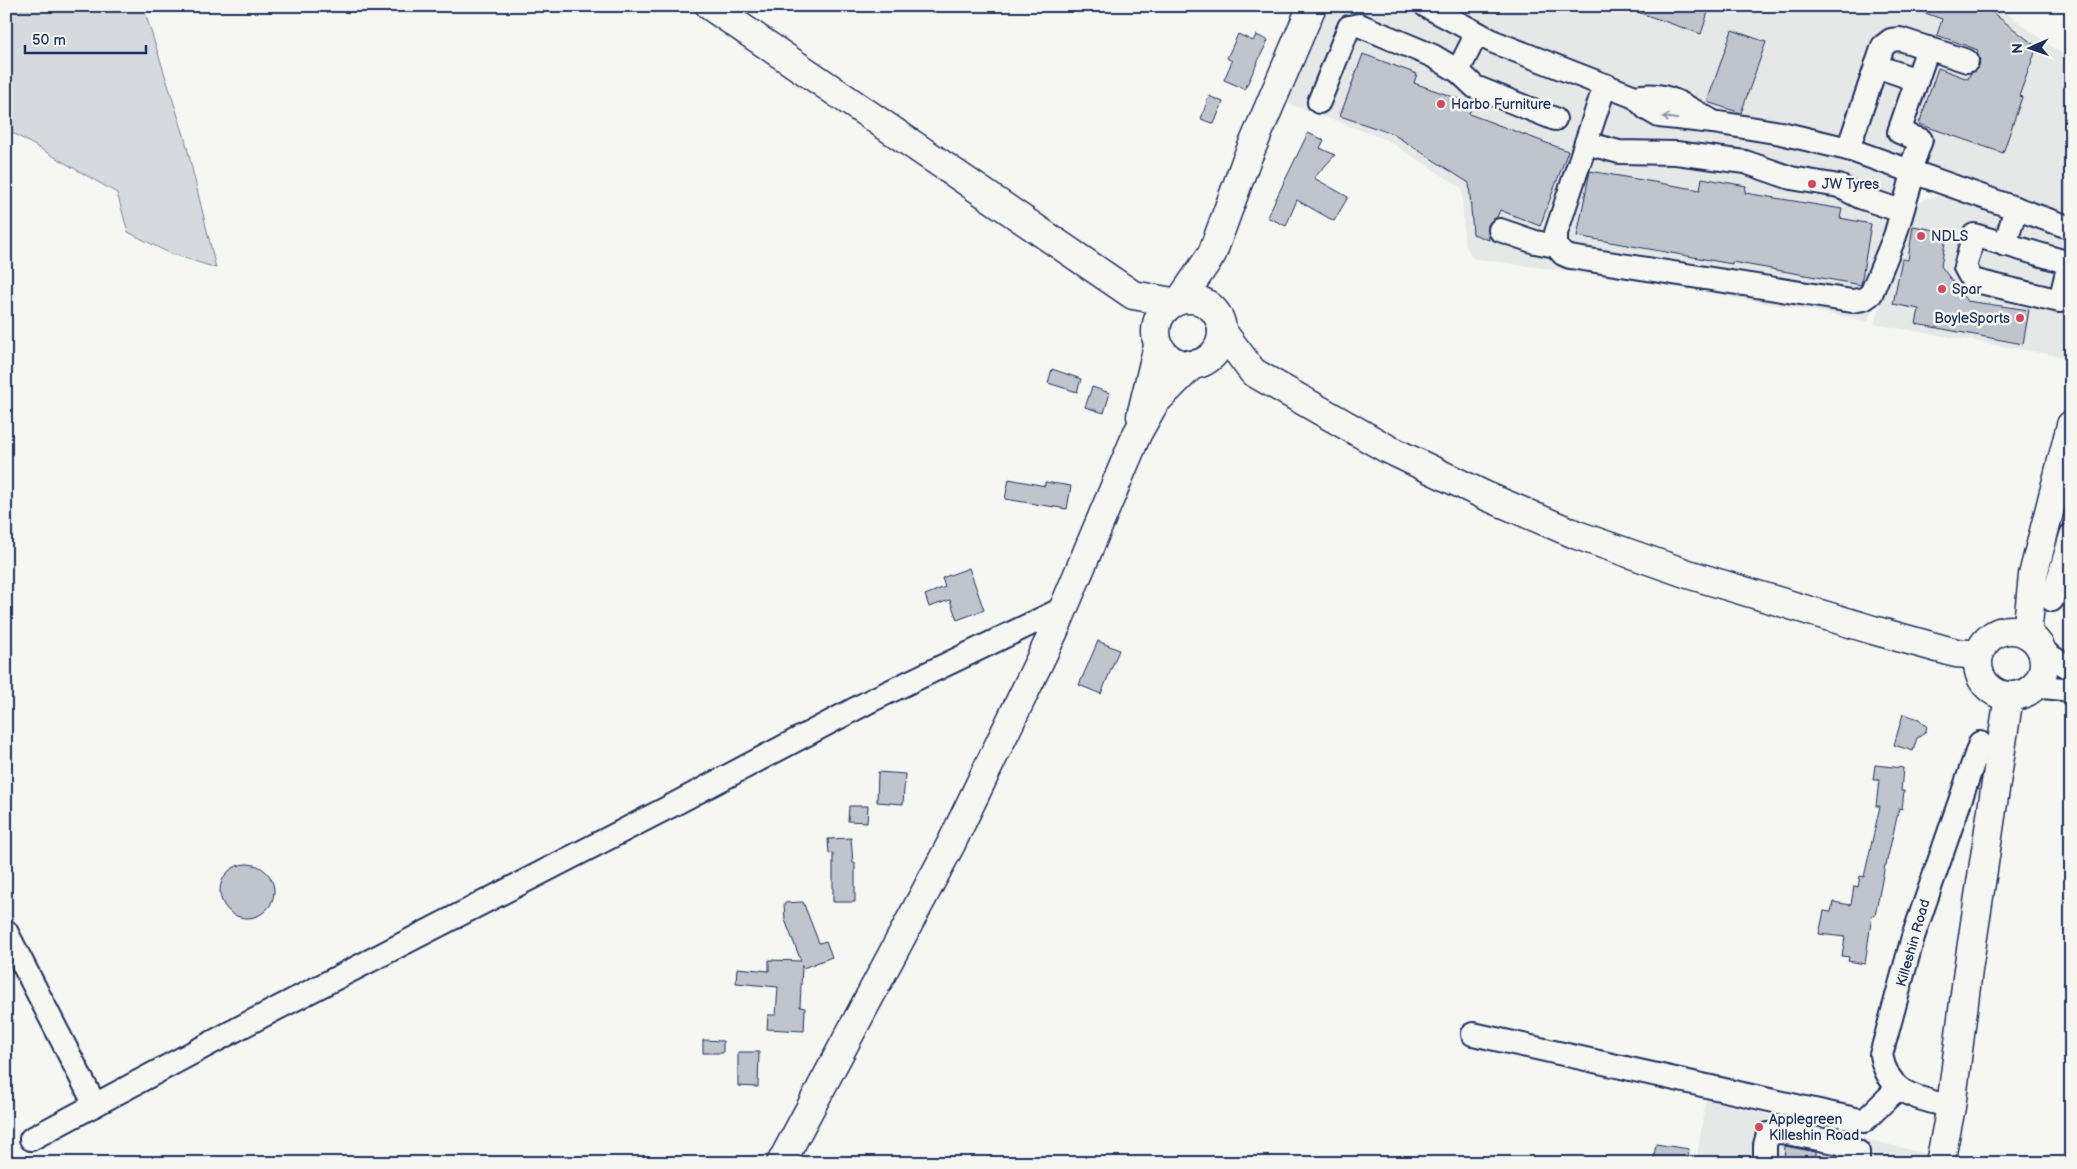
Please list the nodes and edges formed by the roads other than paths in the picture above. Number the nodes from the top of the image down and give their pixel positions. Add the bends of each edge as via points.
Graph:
1 (710, 6) edge
2 (1312, 6) edge
3 (1426, 6) edge
4 (1477, 33) junction
5 (1928, 48) junction
6 (1967, 61) dead end
7 (1876, 66) junction
8 (1458, 71) junction
9 (1917, 80) junction
10 (1606, 85) junction
11 (1319, 102) dead end
12 (1555, 119) dead end
13 (1586, 143) junction
14 (1848, 149) junction
15 (1912, 170) junction
16 (2016, 208) junction
17 (1901, 211) junction
18 (2071, 228) edge
19 (1500, 230) dead end
20 (2005, 245) dead end
21 (1556, 246) junction
22 (1212, 254) junction
23 (1133, 295) junction
24 (1177, 300) junction
25 (1218, 320) junction
26 (1156, 338) junction
27 (1197, 364) junction
28 (1253, 372) junction
29 (2071, 425) edge
30 (1137, 434) junction
31 (2071, 535) edge
32 (2033, 575) junction
33 (2052, 600) dead end
34 (1064, 608) junction
35 (1997, 633) junction
36 (2034, 642) junction
37 (1979, 656) junction
38 (2071, 669) edge
39 (2034, 686) junction
40 (2071, 690) edge
41 (2009, 696) junction
42 (1980, 743) dead end
43 (6, 931) edge
44 (1473, 1034) dead end
45 (1898, 1088) junction
46 (95, 1105) junction
47 (1788, 1105) junction
48 (1951, 1106) junction
49 (1777, 1133) junction
50 (32, 1139) dead end
51 (781, 1163) edge
52 (1765, 1163) edge
53 (1858, 1163) edge
54 (1940, 1163) edge

1 - 23 main road
2 - 22 main road via 1246,161
3 - 4 street
4 - 8 street
4 - 10 street
5 - 6 street
5 - 7 street via 1900,39 1891,40 1883,46
5 - 9 street
7 - 9 street
7 - 14 street
8 - 11 street via 1433,56 1359,25 1349,27
8 - 12 street via 1475,86
9 - 15 street via 1899,132 1921,140
10 - 13 street
10 - 14 street via 1635,96 1659,116 1781,133
13 - 17 street via 1619,152 1676,153 1745,162 1791,178 1839,186
13 - 21 street via 1556,233
14 - 15 street
15 - 16 street
15 - 17 street
16 - 18 street
16 - 20 street
17 - 21 street via 1895,236 1871,294 1852,301 1570,257
19 - 21 street
22 - 24 main road
22 - 25 main road
23 - 24 main road
23 - 26 main road
24 - 25 main road via 1199,300
24 - 26 main road via 1160,314
25 - 27 main road via 1221,342 1216,351
25 - 28 main road
26 - 27 main road via 1164,355 1173,362
26 - 30 main road
27 - 28 main road
27 - 30 main road via 1155,402
28 - 37 main road via 1386,448 1486,496 1577,534 1688,574 1785,604 1956,653
29 - 32 main road
30 - 34 main road
31 - 33 street
32 - 35 main road
32 - 36 main road
34 - 46 street via 872,700
34 - 51 main road via 951,844
35 - 36 main road via 2017,630
35 - 37 main road via 1989,638
36 - 38 street
36 - 39 main road via 2044,660 2043,670
37 - 41 main road via 1978,665 1985,683 2000,694
39 - 40 street
39 - 41 main road
41 - 48 main road
42 - 45 street, Killeshin Road via 1913,937 1881,1055 1884,1068
43 - 46 street
44 - 47 street
45 - 47 street via 1864,1121
45 - 48 street via 1908,1095
46 - 50 street
47 - 49 street
48 - 54 main road
49 - 52 street via 1768,1134
49 - 53 street via 1840,1143 1858,1152

